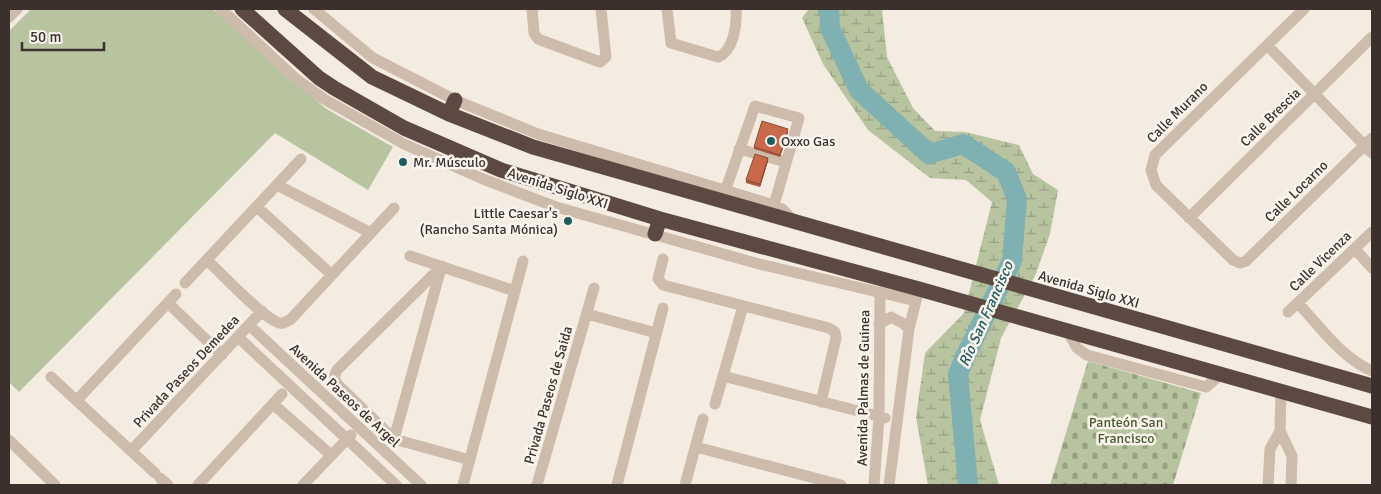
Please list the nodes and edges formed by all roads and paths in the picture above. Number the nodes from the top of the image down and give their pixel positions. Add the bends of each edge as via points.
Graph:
1 (17, 9) edge
2 (221, 9) edge
3 (242, 9) edge
4 (285, 9) edge
5 (314, 9) edge
6 (532, 9) edge
7 (601, 9) edge
8 (667, 9) edge
9 (736, 9) edge
10 (1304, 9) edge
11 (9, 17) edge
12 (1372, 37) edge
13 (1267, 45) junction
14 (314, 84) junction
15 (1315, 94) junction
16 (452, 107) junction
17 (1370, 145) edge
18 (739, 149) junction
19 (301, 159) dead end
20 (786, 162) junction
21 (277, 185) junction
22 (723, 196) junction
23 (774, 205) junction
24 (257, 207) junction
25 (394, 208) dead end
26 (660, 218) junction
27 (1189, 218) junction
28 (797, 224) junction
29 (1372, 232) edge
30 (370, 233) junction
31 (655, 234) junction
32 (1355, 249) junction
33 (410, 256) dead end
34 (663, 259) dead end
35 (207, 260) junction
36 (523, 261) dead end
37 (1240, 263) joint
38 (442, 266) junction
39 (1372, 268) edge
40 (332, 275) junction
41 (185, 284) dead end
42 (594, 288) dead end
43 (515, 291) junction
44 (880, 292) junction
45 (176, 294) dead end
46 (918, 295) junction
47 (168, 303) junction
48 (1298, 303) junction
49 (743, 306) junction
50 (662, 308) dead end
51 (262, 311) junction
52 (1288, 312) dead end
53 (587, 314) junction
54 (878, 324) junction
55 (249, 325) junction
56 (909, 329) junction
57 (656, 333) junction
58 (238, 337) junction
59 (222, 355) junction
60 (723, 376) junction
61 (51, 377) dead end
62 (1370, 378) edge
63 (1281, 391) junction
64 (282, 394) dead end
65 (77, 400) junction
66 (821, 402) junction
67 (273, 404) junction
68 (715, 404) dead end
69 (879, 417) junction
70 (1372, 417) edge
71 (704, 419) dead end
72 (896, 421) junction
73 (357, 428) junction
74 (1280, 431) junction
75 (394, 439) junction
76 (9, 440) edge
77 (346, 440) junction
78 (696, 447) junction
79 (132, 451) junction
80 (331, 455) junction
81 (470, 460) junction
82 (1269, 472) junction
83 (1291, 472) junction
84 (161, 479) edge
85 (413, 483) edge
86 (54, 485) edge
87 (198, 485) edge
88 (303, 485) edge
89 (396, 485) edge
90 (463, 485) edge
91 (537, 485) edge
92 (617, 485) edge
93 (685, 485) edge
94 (841, 485) edge
95 (874, 485) edge
96 (889, 485) edge
97 (1268, 485) edge
98 (1291, 485) edge

1 - 11 street
2 - 14 street, Avenida Siglo XXI
3 - 14 highway, Avenida Siglo XXI
4 - 16 highway, Avenida Siglo XXI via 372,77
5 - 16 street, Avenida Siglo XXI via 373,58
6 - 7 street via 534,33 538,39 600,62 606,58
8 - 9 street via 672,43 718,57 729,48 737,20
10 - 13 street, Calle Murano
12 - 15 street, Calle Brescia
13 - 15 street
13 - 27 street, Calle Murano via 1155,155 1151,170 1156,185
14 - 26 highway, Avenida Siglo XXI via 501,170
14 - 31 street, Avenida Siglo XXI via 404,144 556,207
15 - 17 street
15 - 27 street, Calle Brescia
16 - 22 highway, Avenida Siglo XXI via 535,140
17 - 37 street, Calle Locarno via 1246,262
18 - 20 street
18 - 20 street via 755,106 799,118
18 - 22 street
19 - 21 street
20 - 23 street
21 - 24 street
21 - 30 street
22 - 23 street, Avenida Siglo XXI
22 - 28 highway, Avenida Siglo XXI
23 - 28 street, Avenida Siglo XXI
24 - 35 street
24 - 40 street
25 - 30 street
26 - 31 highway
26 - 46 highway, Avenida Siglo XXI
27 - 37 street, Calle Murano
28 - 62 highway, Avenida Siglo XXI
29 - 32 street, Calle Vicenza
30 - 40 street
31 - 44 street, Avenida Siglo XXI via 759,264
32 - 39 street
32 - 48 street, Calle Vicenza
33 - 38 street
34 - 49 street via 658,279 662,285
35 - 41 street
35 - 51 street
36 - 43 street
38 - 43 street
38 - 75 street
38 - 75 street via 337,370 334,378
40 - 51 street via 285,323 276,322
42 - 53 street, Privada Paseos de Saida
43 - 81 street
44 - 46 street, Avenida Siglo XXI
44 - 54 street, Avenida Palmas de Guinea
45 - 47 street
46 - 56 street
46 - 63 highway, Avenida Siglo XXI via 964,301
47 - 59 street
47 - 65 street
48 - 52 street, Calle Vicenza
48 - 62 street
49 - 60 street
49 - 66 street via 835,332
50 - 57 street
51 - 55 street, Privada Paseos Demedea
53 - 57 street, Privada Paseos de Saida
53 - 91 street, Privada Paseos de Saida
54 - 56 street via 891,318
54 - 69 street, Avenida Palmas de Guinea
55 - 58 street, Privada Paseos Demedea
55 - 73 street, Avenida Paseos de Argel
56 - 72 street
57 - 92 street
58 - 59 street, Privada Paseos Demedea
58 - 77 street
59 - 79 street, Privada Paseos Demedea
60 - 66 street
60 - 68 street
61 - 65 street
63 - 70 highway, Avenida Siglo XXI
63 - 74 street
64 - 67 street
65 - 79 street
66 - 69 street
67 - 80 street
67 - 87 street
69 - 72 street
69 - 95 street, Avenida Palmas de Guinea
71 - 78 street
72 - 96 street
73 - 77 street
73 - 85 street, Avenida Paseos de Argel
74 - 82 street via 1270,448
74 - 83 street via 1290,450
75 - 81 street
76 - 86 street
77 - 80 street
77 - 89 street
78 - 93 street
78 - 94 street
79 - 84 street
80 - 88 street
81 - 90 street
82 - 83 street
82 - 97 street
83 - 98 street

